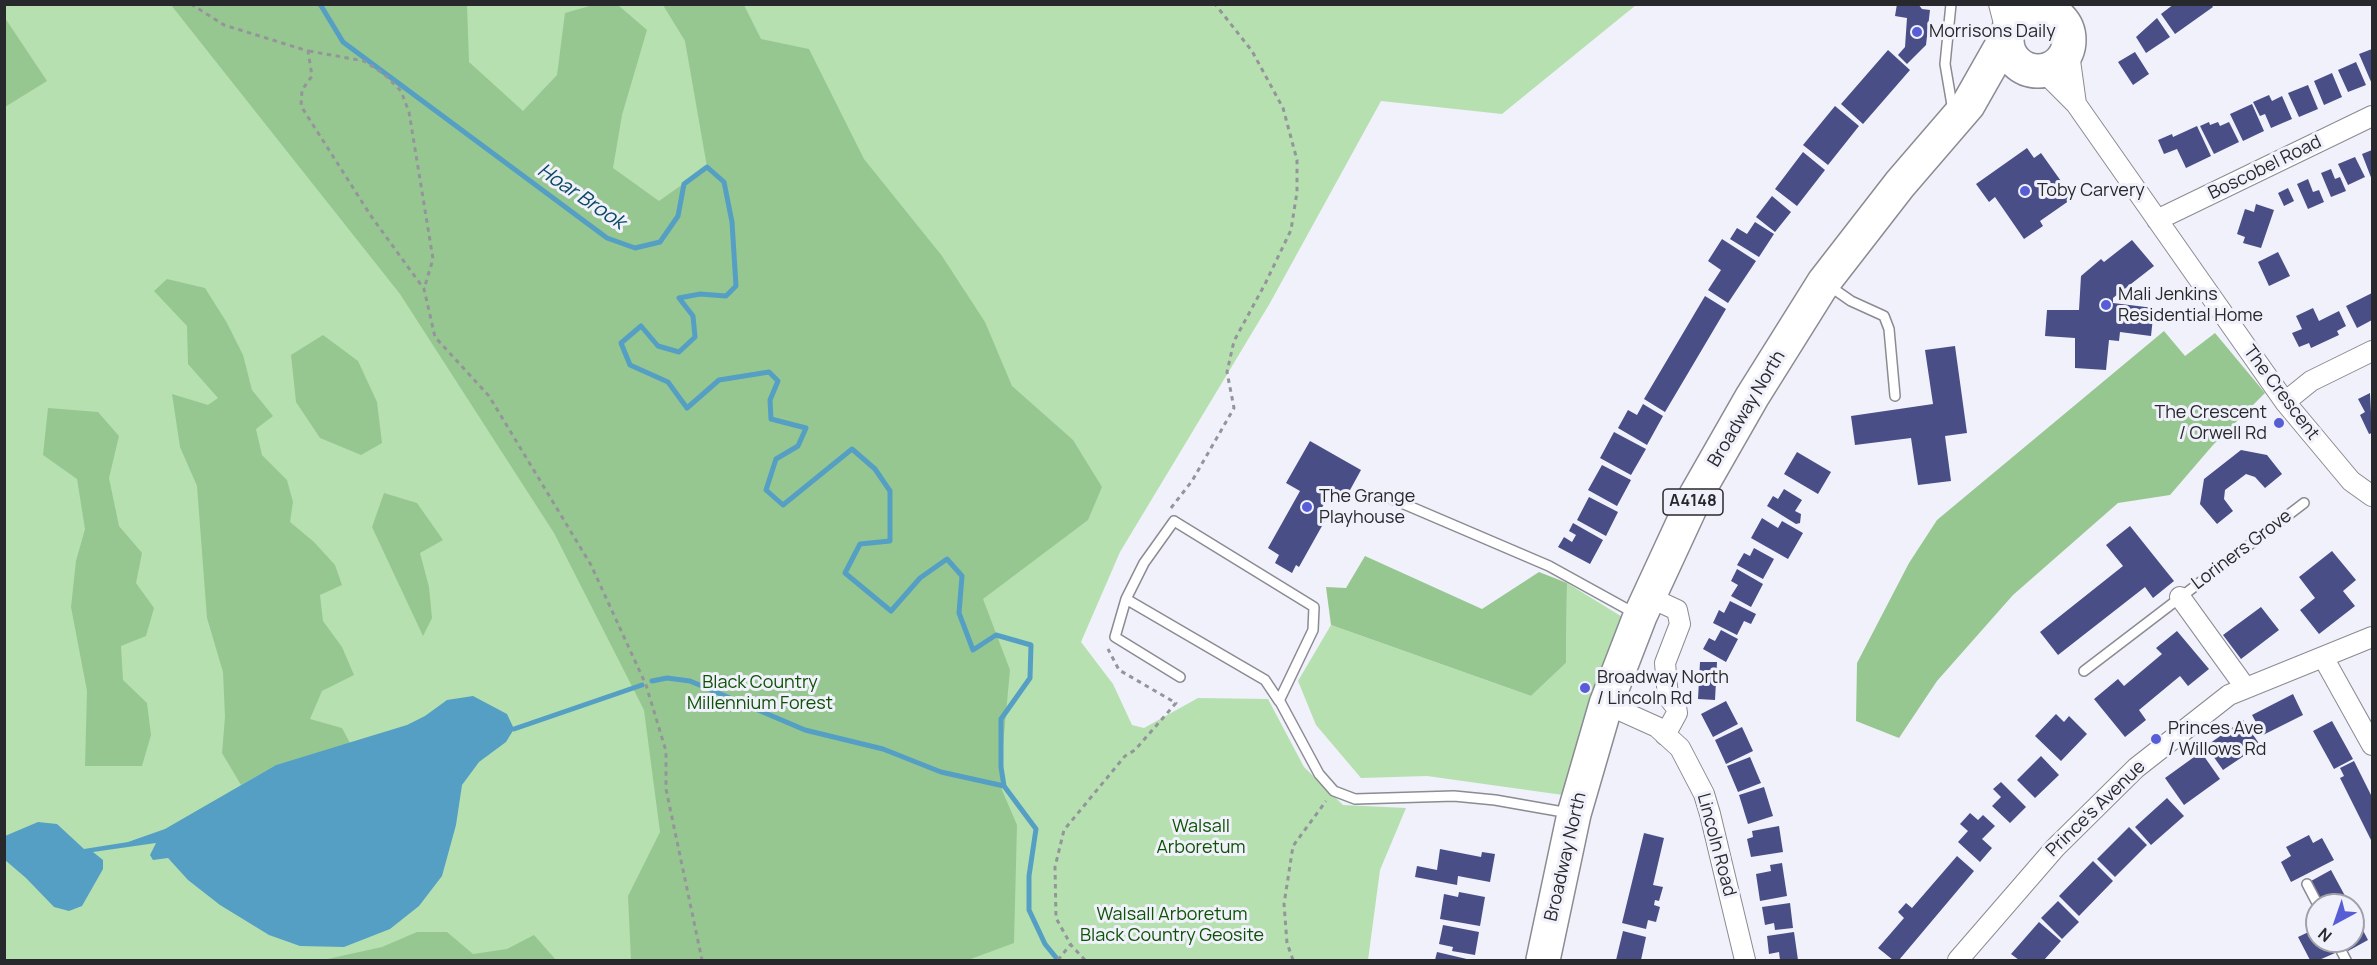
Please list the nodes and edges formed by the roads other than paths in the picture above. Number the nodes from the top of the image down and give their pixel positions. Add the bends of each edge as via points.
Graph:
1 (1951, 4) edge
2 (2053, 15) edge
3 (2004, 26) edge
4 (2041, 70) junction
5 (2076, 104) junction
6 (1961, 112) junction
7 (2373, 116) edge
8 (2157, 220) junction
9 (1824, 282) junction
10 (2373, 351) edge
11 (1895, 396) dead end
12 (2285, 402) junction
13 (2373, 496) edge
14 (1390, 498) dead end
15 (2304, 503) dead end
16 (2180, 597) junction
17 (1126, 598) junction
18 (1645, 607) junction
19 (2373, 637) edge
20 (2324, 657) junction
21 (2084, 671) dead end
22 (1180, 677) dead end
23 (2245, 687) junction
24 (1278, 698) junction
25 (1606, 704) junction
26 (1665, 735) junction
27 (2373, 745) edge
28 (1574, 814) junction
29 (2307, 884) dead end
30 (2312, 893) edge
31 (1543, 960) edge
32 (1745, 960) edge
33 (1958, 960) edge

1 - 6 lane via 1945,64
2 - 3 highway via 2021,13
2 - 4 highway via 2058,64
2 - 5 street, The Crescent
3 - 4 highway via 2009,51 2016,62 2027,69
3 - 6 highway, Broadway North / A4148
4 - 5 street, The Crescent
4 - 6 highway, Broadway North / A4148
5 - 8 street, The Crescent
6 - 9 highway, Broadway North / A4148
7 - 8 street, Boscobel Road
8 - 12 street, The Crescent
9 - 11 lane via 1851,301 1884,316 1889,330
9 - 18 highway, Broadway North / A4148 via 1696,495
10 - 12 street via 2311,381
12 - 13 street, The Crescent via 2351,481
14 - 18 lane
15 - 16 lane, Loriners Grove
16 - 21 lane, Loriners Grove
16 - 23 street, Loriners Grove
17 - 22 lane via 1115,637
17 - 24 lane via 1265,680
17 - 24 lane via 1144,563 1174,521 1314,607 1313,630
18 - 25 highway, Broadway North / A4148
18 - 26 street via 1677,610 1680,624 1665,663 1668,697 1677,713
19 - 20 street, Prince's Avenue
20 - 23 street, Prince's Avenue
20 - 27 street
23 - 33 street, Prince's Avenue via 2229,695 2136,768 2055,848
24 - 28 lane via 1319,774 1334,791 1355,799 1464,797
25 - 26 street, Lincoln Road
25 - 28 highway, Broadway North / A4148
26 - 32 street, Lincoln Road via 1680,748 1704,794
28 - 31 highway, Broadway North / A4148
29 - 30 lane

